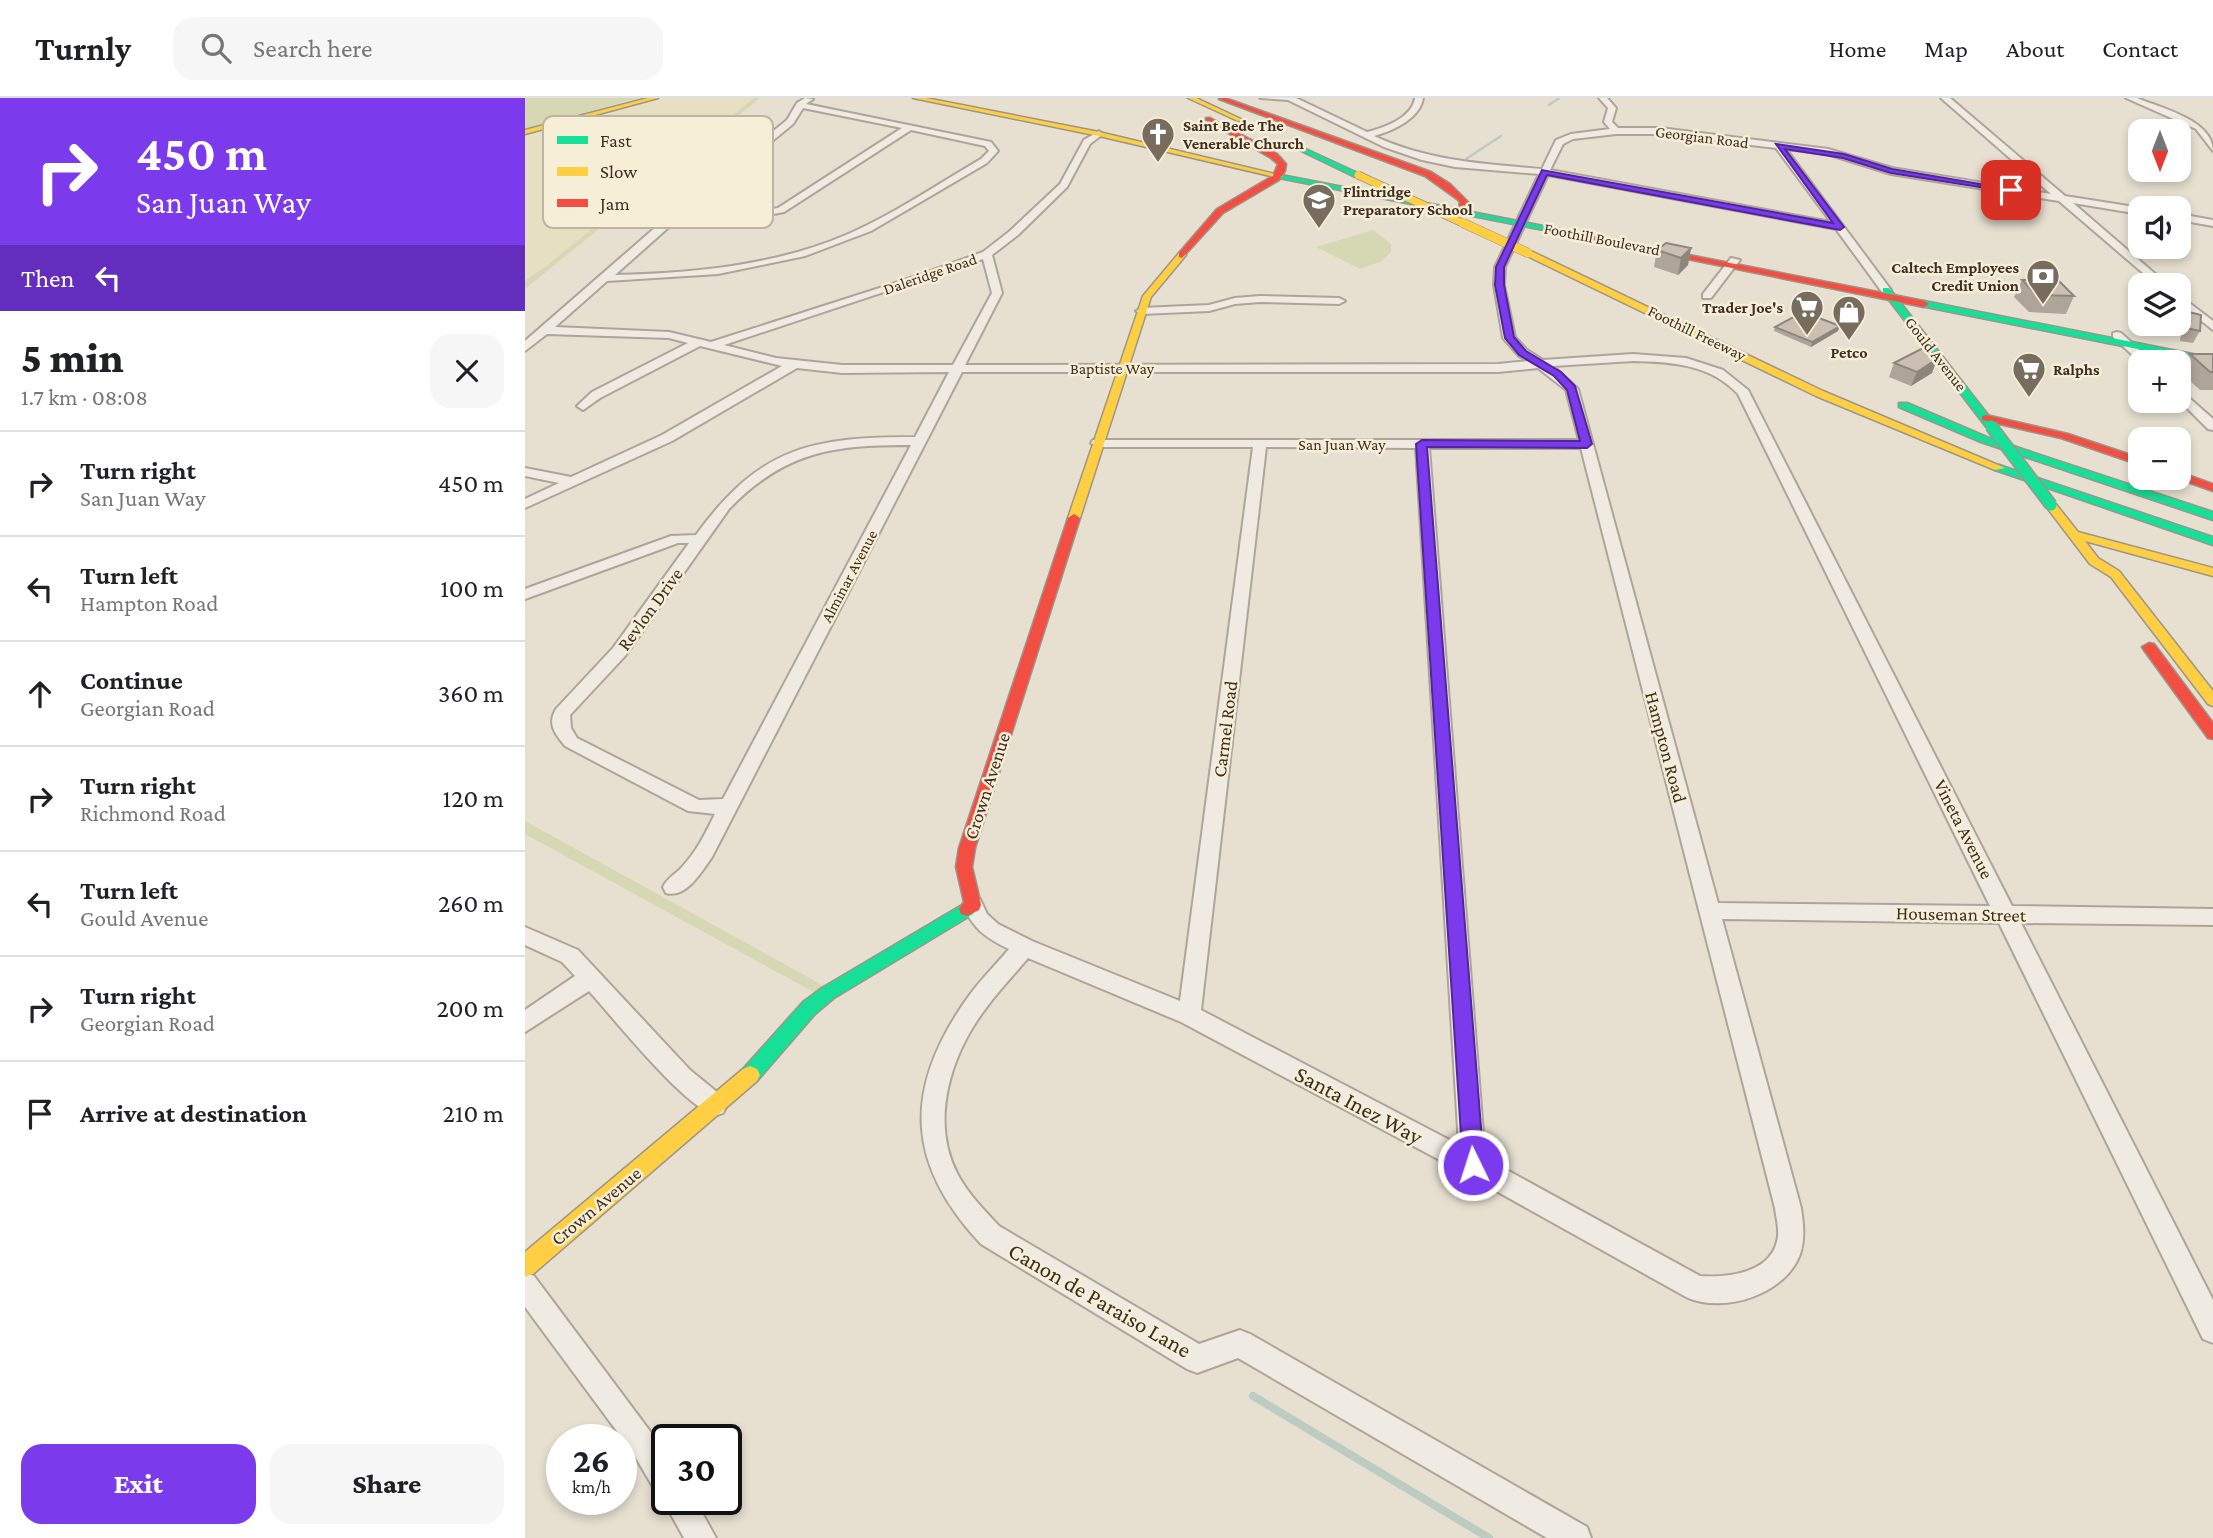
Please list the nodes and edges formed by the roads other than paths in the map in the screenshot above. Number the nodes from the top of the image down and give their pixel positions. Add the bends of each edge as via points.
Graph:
1 (655, 98) edge
2 (810, 98) edge
3 (916, 98) edge
4 (1173, 98) edge
5 (1191, 98) edge
6 (1221, 98) edge
7 (1264, 98) edge
8 (1288, 98) edge
9 (1419, 98) edge
10 (1603, 98) edge
11 (1945, 98) edge
12 (2130, 98) edge
13 (800, 105) junction
14 (586, 116) edge
15 (543, 127) edge
16 (910, 127) junction
17 (1616, 131) junction
18 (525, 132) edge
19 (1099, 134) junction
20 (1367, 135) junction
21 (773, 136) edge
22 (1115, 138) junction
23 (1779, 146) junction
24 (2213, 148) edge
25 (1277, 167) junction
26 (1544, 172) junction
27 (2060, 198) junction
28 (1462, 209) junction
29 (2128, 209) edge
30 (773, 211) edge
31 (2191, 219) edge
32 (1522, 220) junction
33 (2213, 223) edge
34 (1840, 227) junction
35 (660, 228) edge
36 (987, 254) junction
37 (1733, 262) junction
38 (2149, 273) edge
39 (1616, 277) dead end
40 (604, 278) junction
41 (1889, 293) junction
42 (1707, 296) dead end
43 (1339, 301) dead end
44 (2191, 308) edge
45 (1142, 311) junction
46 (2213, 327) edge
47 (544, 330) junction
48 (2123, 340) junction
49 (700, 342) junction
50 (713, 345) junction
51 (525, 347) edge
52 (2134, 350) edge
53 (2213, 354) edge
54 (2213, 361) edge
55 (1683, 362) joint
56 (1539, 363) junction
57 (793, 365) junction
58 (958, 368) junction
59 (1123, 368) junction
60 (1884, 397) dead end
61 (2191, 405) edge
62 (583, 406) dead end
63 (1988, 421) junction
64 (2213, 426) edge
65 (920, 441) junction
66 (1098, 443) junction
67 (1261, 444) junction
68 (1422, 444) junction
69 (1587, 444) junction
70 (2128, 458) edge
71 (525, 472) edge
72 (2191, 480) edge
73 (571, 481) junction
74 (2213, 488) edge
75 (525, 504) edge
76 (2213, 516) edge
77 (2073, 534) junction
78 (701, 539) junction
79 (2213, 541) edge
80 (2150, 555) junction
81 (2094, 561) junction
82 (2213, 572) edge
83 (2102, 584) dead end
84 (525, 594) edge
85 (2142, 638) dead end
86 (2213, 701) edge
87 (2213, 734) edge
88 (728, 805) junction
89 (673, 887) dead end
90 (973, 905) junction
91 (1710, 911) junction
92 (2007, 915) junction
93 (2213, 917) edge
94 (525, 936) edge
95 (1024, 947) junction
96 (592, 977) junction
97 (1189, 1015) junction
98 (525, 1021) edge
99 (715, 1105) junction
100 (1473, 1165) junction
101 (525, 1266) edge
102 (525, 1285) edge
103 (1751, 1286) joint
104 (2213, 1329) edge
105 (651, 1456) edge
106 (687, 1515) edge
107 (701, 1538) edge
108 (1576, 1538) edge

1 - 14 main road
2 - 13 street
3 - 19 main road, Foothill Boulevard
4 - 25 main road
5 - 79 main road, Foothill Freeway, bridge via 1952,451
6 - 28 main road via 1422,171 1454,190
6 - 39 main road
7 - 8 street
8 - 20 street
9 - 20 street via 1418,105 1393,128
10 - 17 street via 1612,108 1608,122
11 - 27 street
12 - 24 street via 2199,127
13 - 16 street
13 - 21 street via 790,122
15 - 18 main road
16 - 30 street
16 - 40 street via 972,140 992,147 993,153 831,245 733,271
17 - 23 street, Georgian Road via 1660,131
17 - 26 street, Georgian Road via 1563,139
19 - 22 main road, Foothill Boulevard
19 - 36 street, Daleridge Road via 1087,142 1064,185
20 - 26 street via 1441,162
22 - 25 main road, Foothill Boulevard
22 - 25 main road, Foothill Boulevard
23 - 27 street, Georgian Road via 1844,156 1891,171
23 - 34 street, Gould Avenue
25 - 28 main road, Foothill Boulevard
25 - 45 main road, Crown Avenue via 1220,211 1147,296
26 - 32 street, Georgian Road
26 - 34 street
27 - 29 street, Georgian Road
27 - 38 street
28 - 32 main road, Foothill Boulevard
31 - 33 street
32 - 37 main road, Foothill Boulevard
32 - 56 street, Hampton Road via 1500,267 1499,285 1509,338
34 - 41 street, Gould Avenue
35 - 40 street
36 - 50 street, Daleridge Road
36 - 58 street, Alminar Avenue via 997,293
37 - 41 main road, Foothill Boulevard
37 - 42 street
40 - 47 street
41 - 48 main road, Foothill Boulevard
41 - 63 main road, Gould Avenue
43 - 45 street via 1260,299 1209,308
44 - 46 street
45 - 59 main road, Crown Avenue
47 - 49 street, Baptiste Way via 647,333
47 - 51 street
48 - 52 street
48 - 53 main road, Foothill Boulevard
48 - 54 main road, Foothill Boulevard
49 - 50 street, Baptiste Way
49 - 62 street
50 - 57 street, Baptiste Way
55 - 56 street, Baptiste Way
55 - 92 street, Vineta Avenue via 1709,368 1744,393
56 - 59 street, Baptiste Way via 1498,368
56 - 69 street, Hampton Road via 1572,389
57 - 58 street, Baptiste Way
57 - 73 street via 667,438
58 - 59 street, Baptiste Way
58 - 65 street, Alminar Avenue
59 - 66 main road, Crown Avenue
60 - 76 main road via 1985,440
61 - 64 street
63 - 70 main road via 2023,423
63 - 77 main road, Gould Avenue, bridge
65 - 78 street, Revlon Drive via 838,444 783,459 739,488
65 - 88 street, Alminar Avenue
66 - 67 street, San Juan Way
66 - 90 main road, Crown Avenue via 967,848 964,867
67 - 68 street, San Juan Way
67 - 97 street, Carmel Road
68 - 69 street, San Juan Way
68 - 100 street
69 - 91 street, Hampton Road
71 - 73 street
72 - 74 main road
73 - 75 street
77 - 80 main road
77 - 81 main road, Gould Avenue
78 - 84 street via 676,539
78 - 88 street, Revlon Drive via 619,652 569,704 559,721 571,742 695,806
80 - 81 main road via 2122,553
80 - 82 main road
81 - 83 main road, Gould Avenue via 2094,573
81 - 86 main road, Gould Avenue via 2115,574
85 - 87 main road
88 - 89 street, Alminar Avenue via 705,852
90 - 95 street, Santa Inez Way via 991,930
90 - 99 main road, Crown Avenue via 828,993 774,1052
91 - 92 street, Houseman Street
91 - 103 street, Hampton Road via 1788,1208 1791,1238 1782,1262
92 - 93 street, Houseman Street
92 - 104 street, Vineta Avenue
94 - 96 street via 571,956
95 - 97 street, Santa Inez Way
95 - 108 street, Canon de Paraiso Lane via 972,1008 936,1080 932,1109 936,1148 947,1183 968,1215 990,1236 1197,1359 1240,1344
96 - 98 street
96 - 99 street via 682,1077
97 - 100 street, Santa Inez Way
99 - 101 main road, Crown Avenue
100 - 103 street, Santa Inez Way via 1697,1289 1719,1292
102 - 105 street
106 - 107 street

